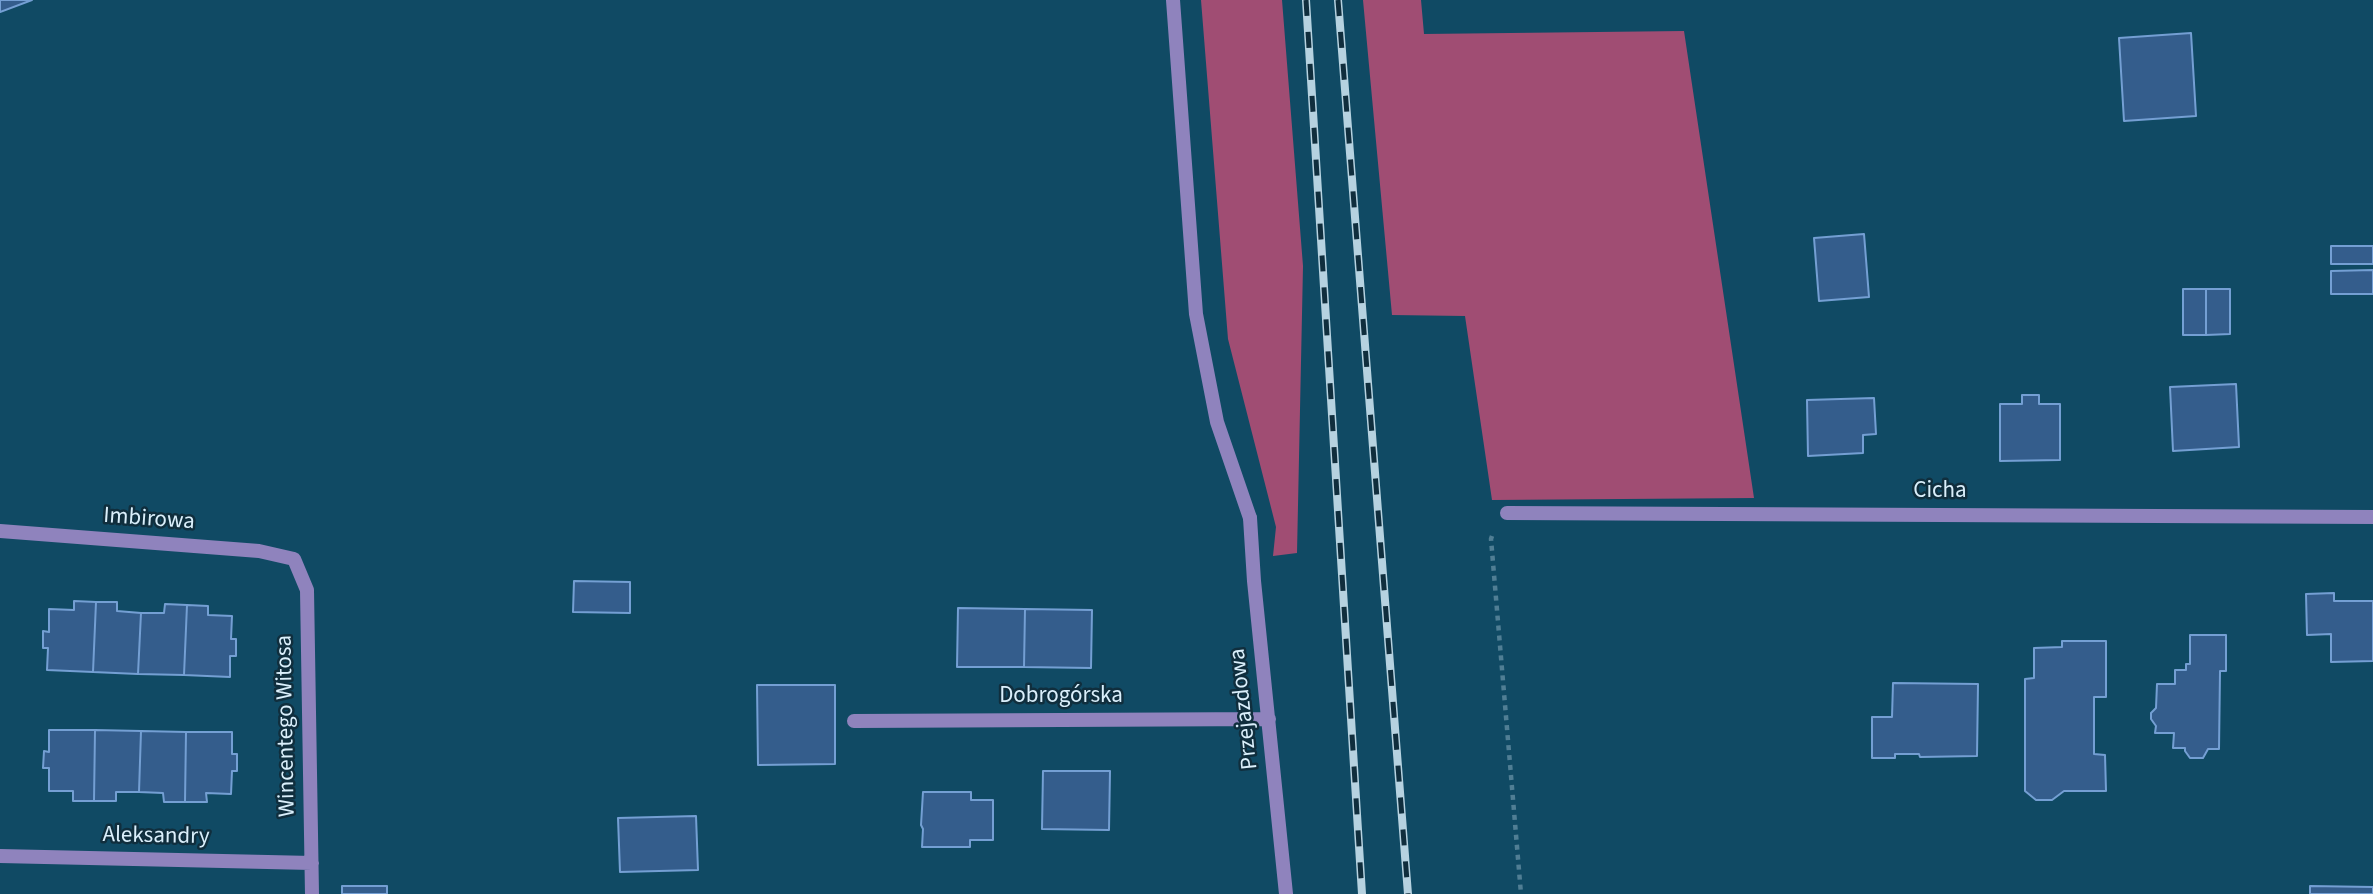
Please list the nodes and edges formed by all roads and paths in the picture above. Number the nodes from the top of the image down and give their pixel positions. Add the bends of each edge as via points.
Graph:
1 (1173, 0) edge
2 (1507, 513) joint
3 (2373, 517) edge
4 (0, 531) edge
5 (294, 559) joint
6 (1269, 719) junction
7 (854, 721) dead end
8 (0, 856) edge
9 (312, 863) junction
10 (312, 894) edge
11 (1286, 894) edge
12 (1521, 894) edge

1 - 6 street, Przejazdowa via 1196,314 1217,422 1250,518
2 - 3 street, Cicha
2 - 12 path via 1491,538
4 - 5 street, Imbirowa via 259,551
5 - 9 street, Wincentego Witosa via 307,590
6 - 7 street, Dobrogórska
6 - 11 street, Przejazdowa
8 - 9 street, Aleksandry
9 - 10 street, Wincentego Witosa

